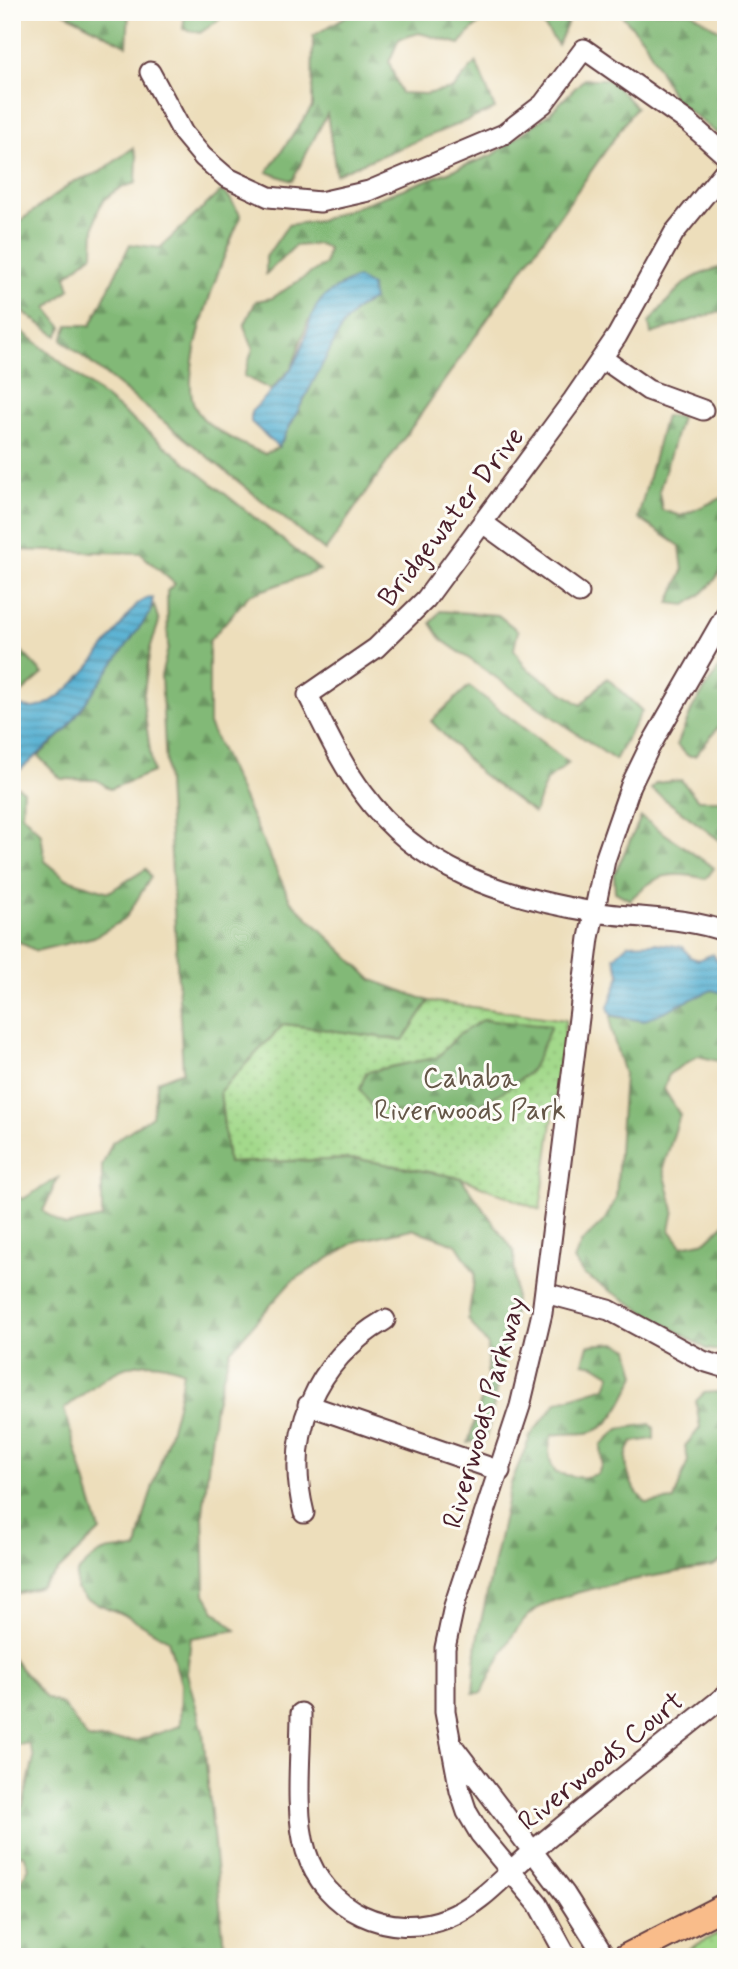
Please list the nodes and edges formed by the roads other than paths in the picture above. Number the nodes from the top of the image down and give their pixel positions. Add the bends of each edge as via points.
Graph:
1 (150, 72) dead end
2 (726, 156) edge
3 (726, 169) edge
4 (602, 358) junction
5 (703, 410) dead end
6 (482, 523) junction
7 (579, 593) dead end
8 (726, 614) edge
9 (593, 912) junction
10 (726, 932) edge
11 (545, 1293) junction
12 (385, 1320) dead end
13 (726, 1368) edge
14 (308, 1405) junction
15 (500, 1471) junction
16 (304, 1513) dead end
17 (726, 1695) edge
18 (301, 1713) dead end
19 (454, 1748) junction
20 (531, 1851) junction
21 (511, 1870) junction
22 (726, 1905) edge
23 (567, 1957) edge
24 (605, 1957) edge
25 (625, 1957) edge

1 - 2 street via 183,133 203,157 242,186 283,200 320,202 353,197 504,134 543,104 584,49 688,122
3 - 4 street, Bridgewater Drive via 674,233
4 - 5 street via 648,390
4 - 6 street, Bridgewater Drive
6 - 7 street
6 - 9 street, Bridgewater Drive via 407,621 308,695 361,792 405,839 448,869 483,886
8 - 9 street, Riverwoods Parkway via 631,785
9 - 10 street
9 - 11 street, Riverwoods Parkway
11 - 13 street via 610,1310 703,1361
11 - 15 street, Riverwoods Parkway
12 - 14 street via 358,1337 335,1360
14 - 15 street
14 - 16 street via 297,1467
15 - 19 street, Riverwoods Parkway via 446,1637 443,1690
17 - 20 street, Riverwoods Court
18 - 21 street, Riverwoods Court via 306,1849 324,1886 345,1905 383,1923 424,1924 462,1910
19 - 20 street, Riverwoods Parkway
19 - 21 street, Riverwoods Parkway via 467,1812
20 - 21 street, Riverwoods Court
20 - 24 street, Riverwoods Parkway
21 - 23 street, Riverwoods Parkway via 538,1905
22 - 25 main road

